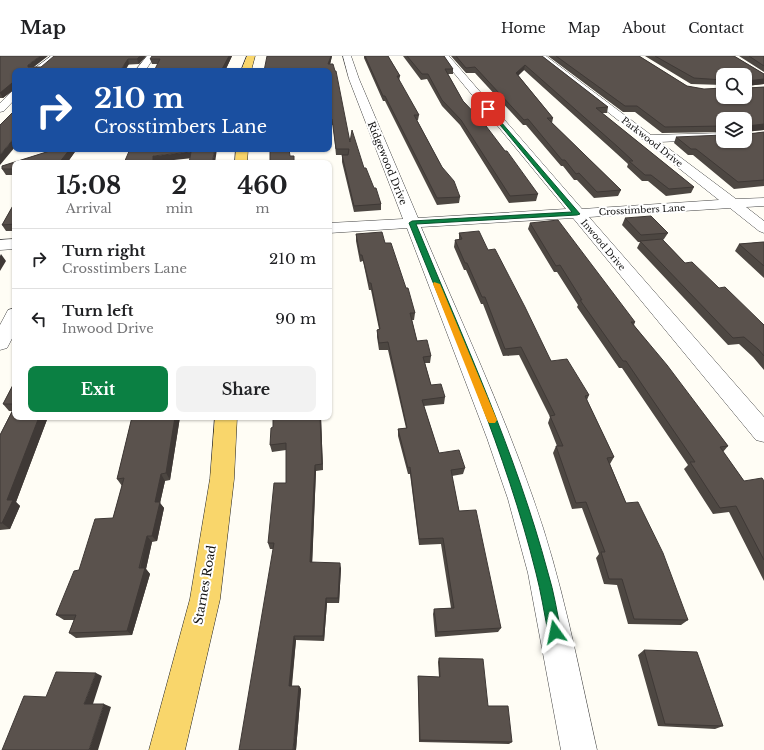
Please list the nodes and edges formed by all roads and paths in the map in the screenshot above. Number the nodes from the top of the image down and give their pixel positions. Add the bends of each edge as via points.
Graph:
1 (56, 56) edge
2 (151, 56) edge
3 (250, 56) edge
4 (347, 56) edge
5 (444, 56) edge
6 (541, 56) edge
7 (40, 68) edge
8 (142, 68) edge
9 (247, 68) edge
10 (12, 96) edge
11 (0, 109) edge
12 (716, 136) edge
13 (649, 140) junction
14 (764, 202) edge
15 (733, 204) junction
16 (577, 214) junction
17 (412, 223) junction
18 (332, 228) edge
19 (764, 228) edge
20 (12, 244) edge
21 (0, 245) edge
22 (12, 320) edge
23 (0, 343) edge
24 (226, 420) edge
25 (764, 433) edge
26 (168, 750) edge
27 (579, 750) edge

1 - 7 street
2 - 8 street
3 - 9 main road
4 - 17 street, Ridgewood Drive
5 - 16 street, Inwood Drive
6 - 13 street, Parkwood Drive
10 - 11 street
12 - 13 street
13 - 15 street, Parkwood Drive
14 - 15 street, Crosstimbers Lane
15 - 16 street, Crosstimbers Lane
15 - 19 street, Parkwood Drive
16 - 17 street, Crosstimbers Lane
16 - 25 street, Inwood Drive
17 - 18 street, Crosstimbers Lane
17 - 27 street, Ridgewood Drive via 500,438 521,499 542,573
20 - 21 street
22 - 23 street
24 - 26 main road, Starnes Road via 222,479 205,599

